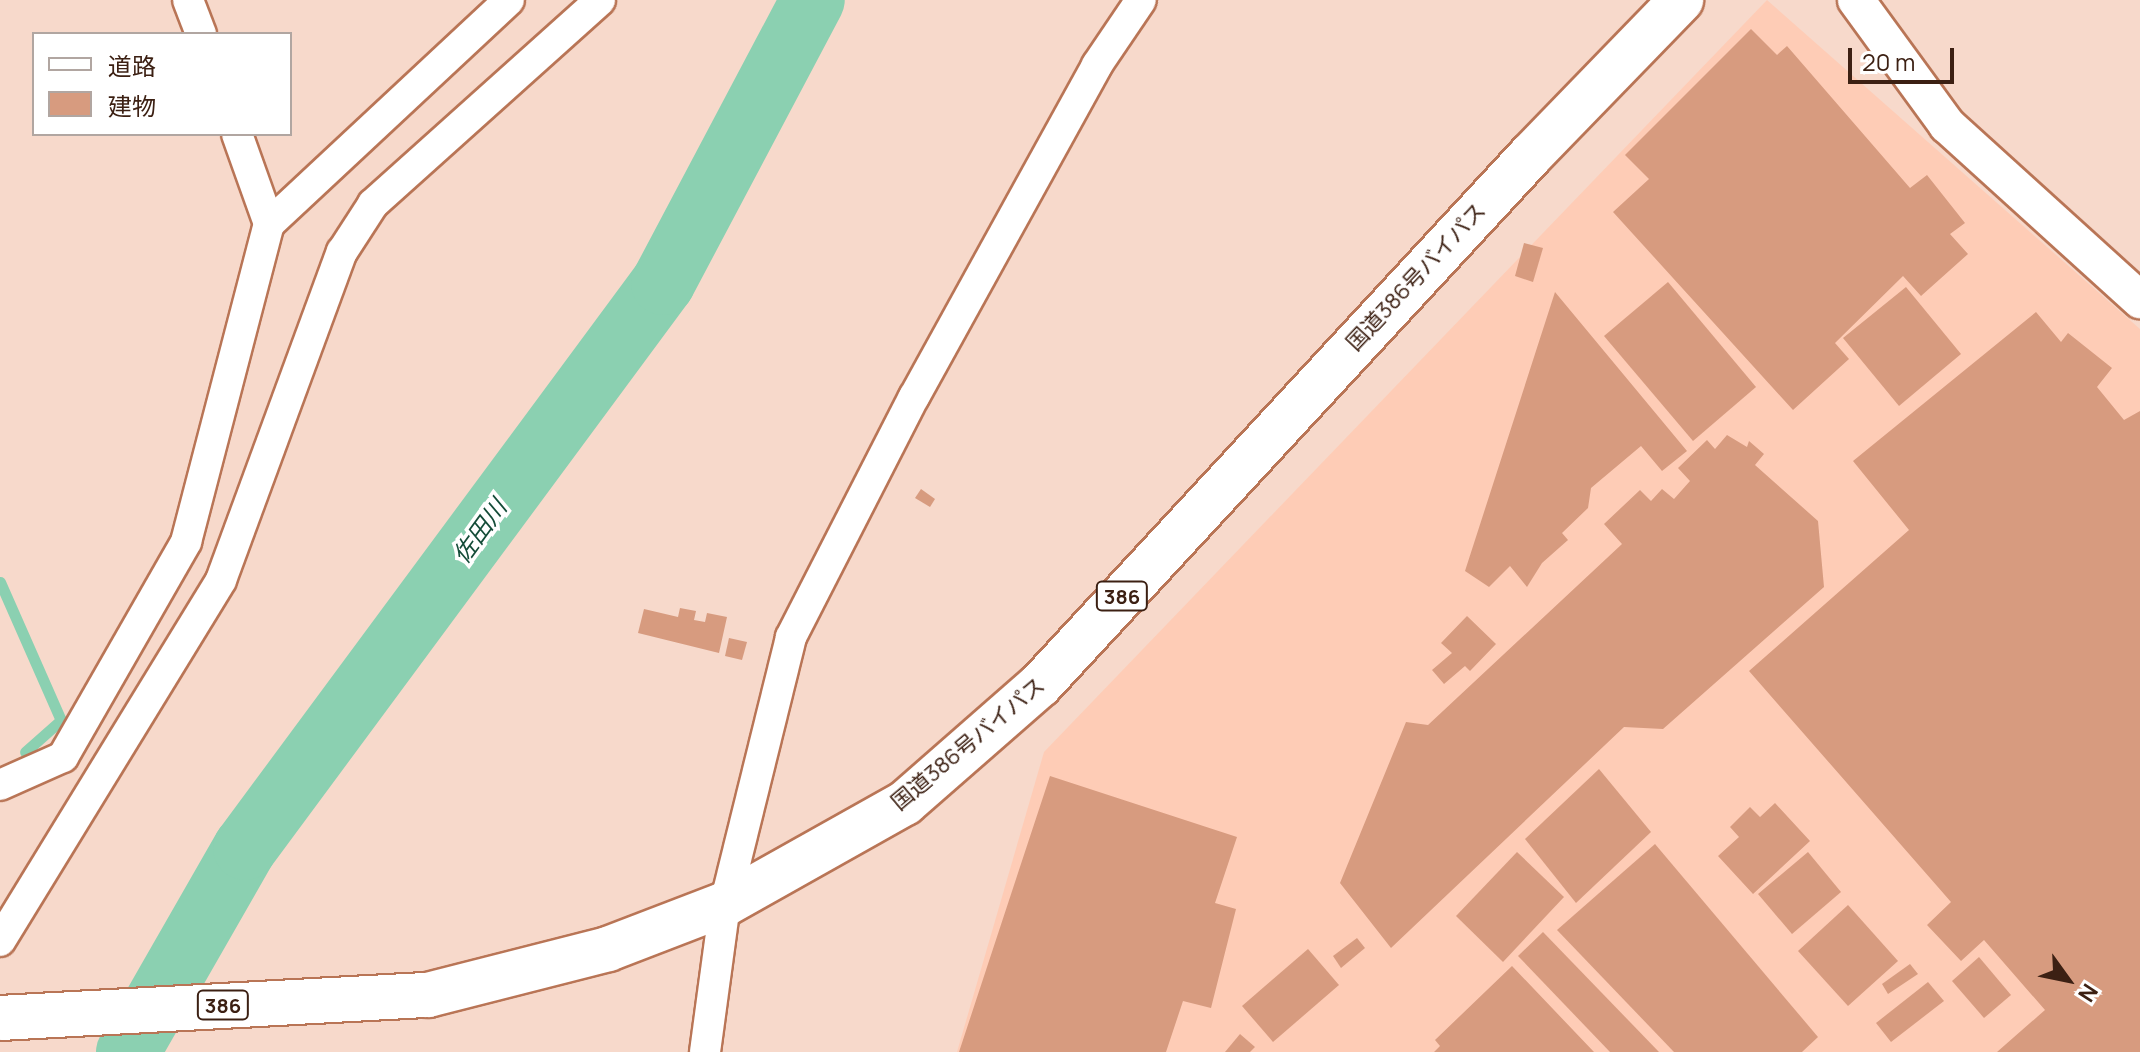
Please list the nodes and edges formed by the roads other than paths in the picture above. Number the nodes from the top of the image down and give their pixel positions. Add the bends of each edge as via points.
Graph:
1 (188, 0) edge
2 (509, 0) edge
3 (600, 0) edge
4 (1141, 0) edge
5 (1681, 0) edge
6 (1856, 0) edge
7 (200, 32) edge
8 (238, 136) edge
9 (269, 224) junction
10 (2140, 300) edge
11 (0, 785) edge
12 (725, 904) junction
13 (0, 941) edge
14 (9, 1017) edge
15 (705, 1052) edge

1 - 7 street
2 - 9 street
3 - 13 street via 373,204 342,252 221,580
4 - 12 street via 1097,65 922,383 791,637
5 - 12 highway, 国道386号バイパス / 386 via 1391,304 1040,685 905,803
6 - 10 street via 1947,125
8 - 9 street
9 - 11 street via 186,542 63,757
12 - 14 highway, 国道386号バイパス / 386 via 608,949 428,995
12 - 15 street

